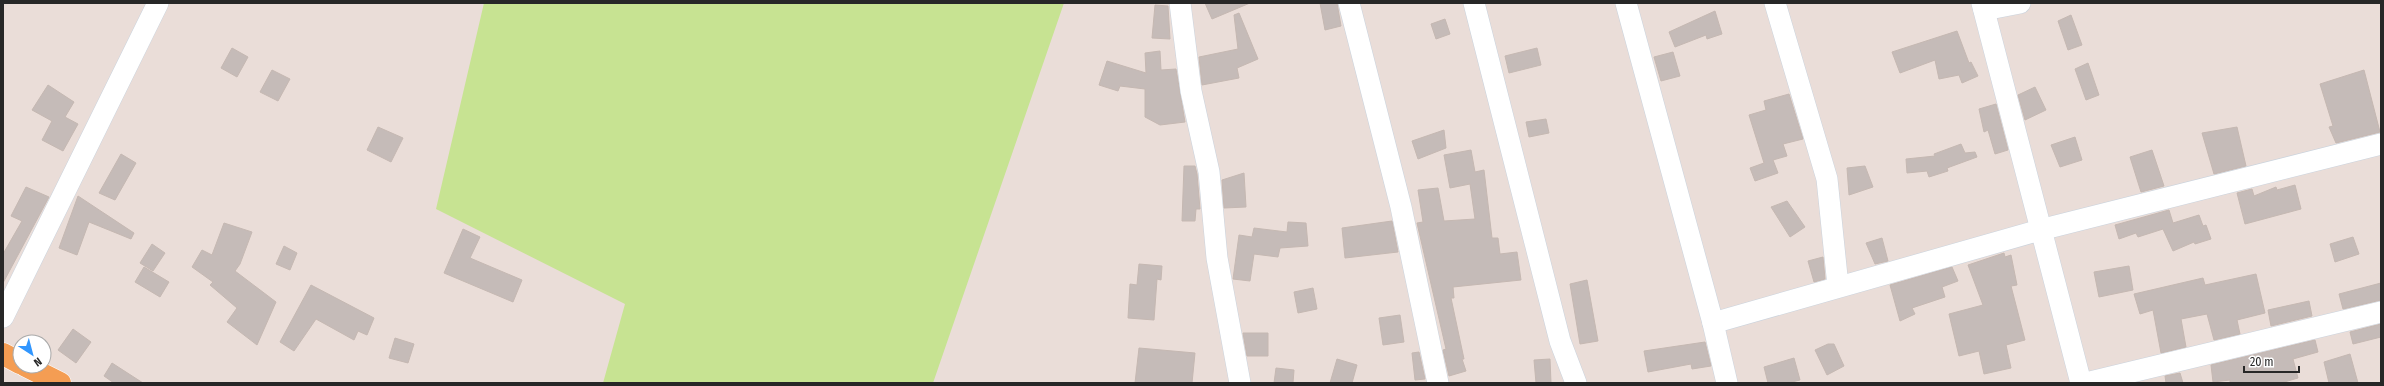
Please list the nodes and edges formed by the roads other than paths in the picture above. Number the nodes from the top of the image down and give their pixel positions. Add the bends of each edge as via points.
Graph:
1 (158, 3) edge
2 (1180, 3) edge
3 (1349, 3) edge
4 (1474, 3) edge
5 (1626, 3) edge
6 (1775, 3) edge
7 (2020, 3) edge
8 (1983, 6) edge
9 (2381, 144) edge
10 (2040, 230) junction
11 (1838, 286) junction
12 (2381, 312) edge
13 (3, 317) edge
14 (1713, 323) junction
15 (3, 354) edge
16 (12, 359) edge
17 (42, 374) edge
18 (60, 383) edge
19 (1240, 383) edge
20 (1438, 383) edge
21 (1576, 383) edge
22 (1727, 383) edge
23 (2081, 383) edge
24 (2086, 383) edge

1 - 13 street
2 - 19 street via 1191,91 1208,172 1217,258
3 - 20 street via 1401,207
4 - 21 street via 1560,341
5 - 14 street
6 - 11 street via 1827,179
7 - 8 street
8 - 10 street
9 - 10 street
10 - 11 street
10 - 23 street
11 - 14 street
12 - 24 street
14 - 22 street
15 - 16 main road
17 - 18 main road

